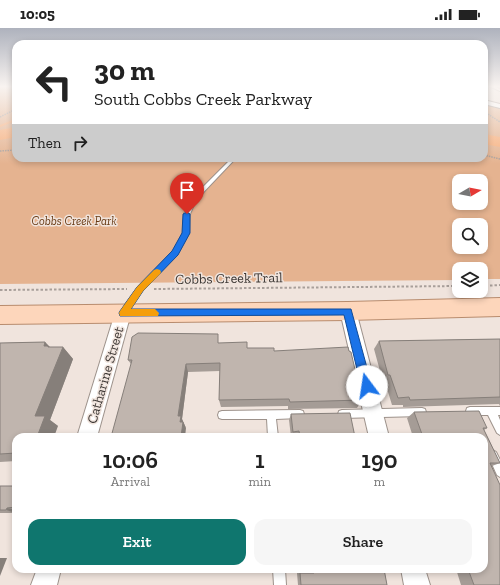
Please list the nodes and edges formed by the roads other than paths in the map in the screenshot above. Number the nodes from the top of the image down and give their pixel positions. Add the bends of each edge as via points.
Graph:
1 (230, 162) edge
2 (500, 307) edge
3 (348, 311) junction
4 (124, 313) junction
5 (0, 315) edge
6 (495, 411) edge
7 (434, 412) edge
8 (457, 412) edge
9 (271, 414) junction
10 (311, 414) edge
11 (334, 414) edge
12 (374, 414) junction
13 (222, 415) dead end
14 (500, 430) edge
15 (88, 433) edge
16 (272, 433) edge
17 (379, 433) edge
18 (488, 445) edge
19 (500, 472) edge
20 (48, 573) edge
21 (279, 573) edge
22 (413, 573) edge
23 (44, 585) edge
24 (280, 585) edge
25 (416, 585) edge

1 - 4 lane via 194,199 187,214 186,233 175,253 140,289
2 - 3 main road
3 - 4 main road
3 - 12 street
4 - 5 main road
4 - 15 street, Catharine Street
6 - 8 lane via 474,415
6 - 14 lane
7 - 12 lane
9 - 10 lane
9 - 13 lane
9 - 16 lane
11 - 12 lane
12 - 17 street
18 - 19 lane
20 - 23 street
21 - 24 lane
22 - 25 street

